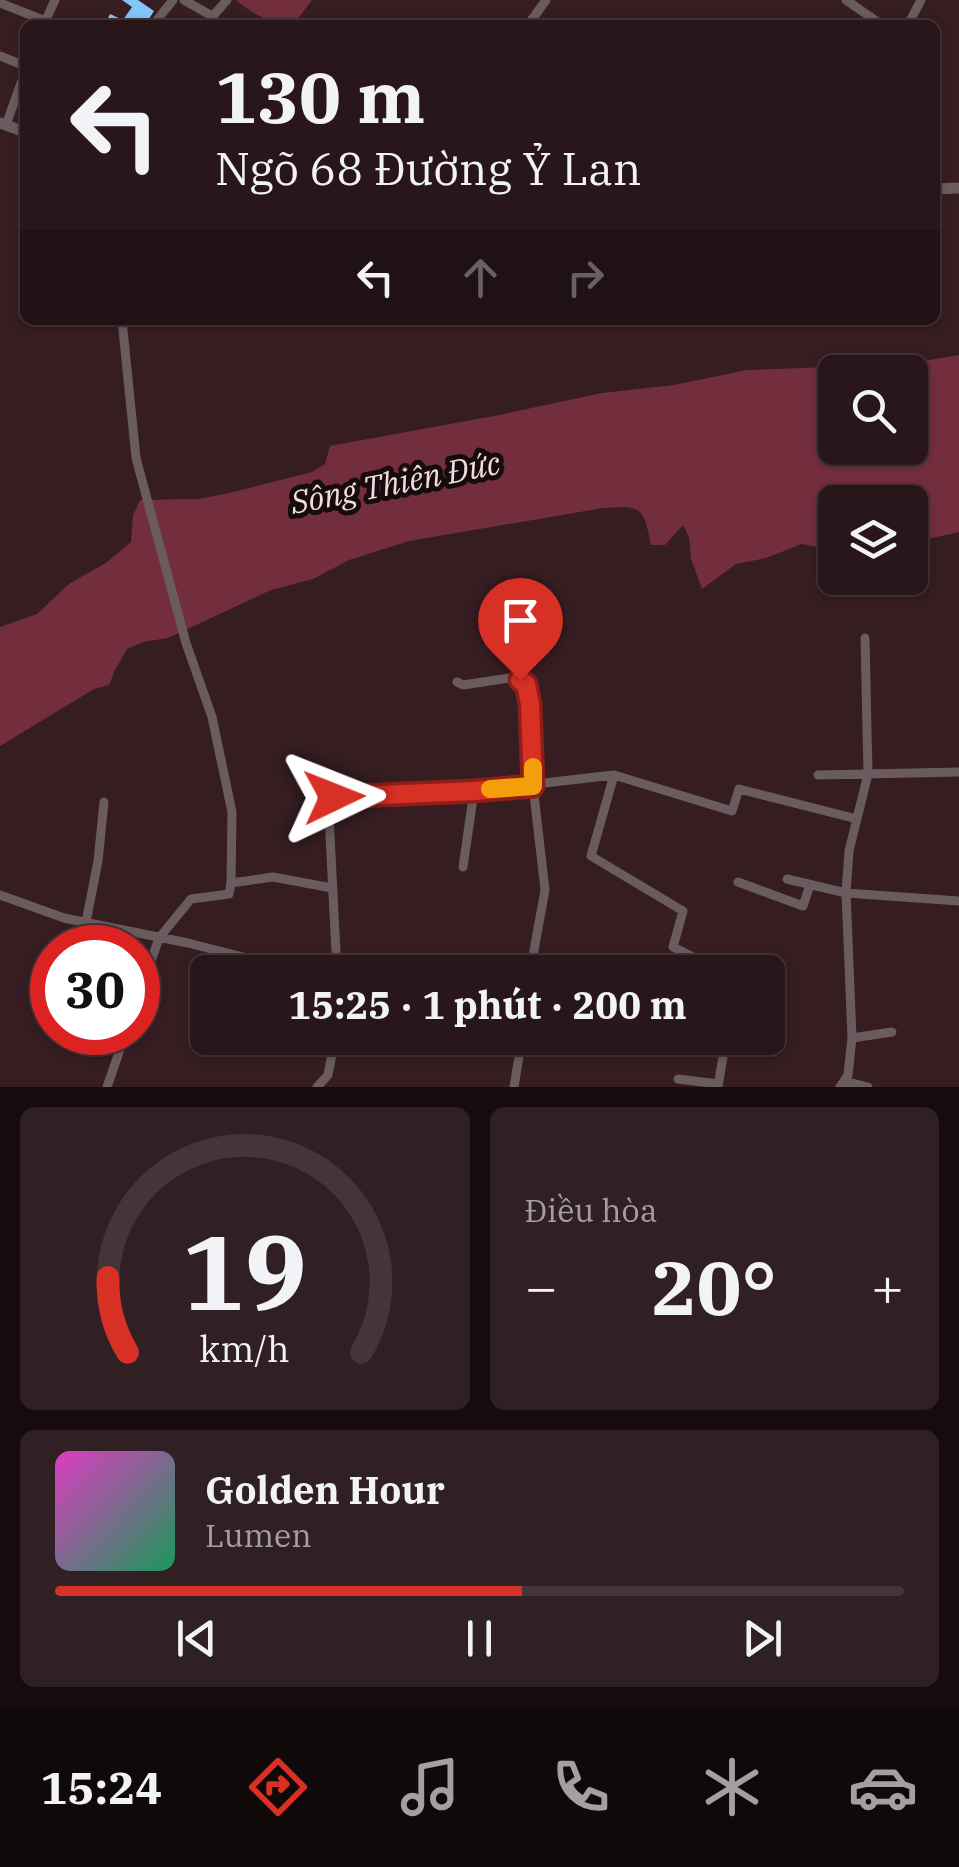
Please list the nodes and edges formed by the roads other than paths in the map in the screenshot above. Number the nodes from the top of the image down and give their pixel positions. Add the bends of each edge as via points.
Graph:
1 (173, 0) edge
2 (184, 0) edge
3 (227, 0) edge
4 (846, 0) edge
5 (0, 3) edge
6 (212, 16) junction
7 (39, 20) edge
8 (157, 20) edge
9 (209, 20) edge
10 (875, 20) edge
11 (20, 82) edge
12 (3, 124) edge
13 (123, 325) edge
14 (865, 638) dead end
15 (457, 682) dead end
16 (959, 772) edge
17 (614, 774) junction
18 (868, 774) junction
19 (818, 775) dead end
20 (533, 786) junction
21 (474, 791) junction
22 (104, 802) dead end
23 (857, 819) junction
24 (463, 866) dead end
25 (787, 879) dead end
26 (738, 882) dead end
27 (232, 883) junction
28 (810, 885) junction
29 (332, 888) junction
30 (846, 893) junction
31 (0, 895) edge
32 (959, 901) edge
33 (86, 922) junction
34 (100, 925) edge
35 (160, 937) edge
36 (160, 938) edge
37 (235, 955) edge
38 (336, 955) edge
39 (533, 955) edge
40 (689, 955) edge
41 (892, 1032) dead end
42 (852, 1038) junction
43 (118, 1055) edge
44 (332, 1055) edge
45 (519, 1055) edge
46 (723, 1055) edge
47 (678, 1079) dead end
48 (842, 1084) edge
49 (718, 1086) edge
50 (106, 1087) edge
51 (317, 1087) edge
52 (514, 1087) edge
53 (868, 1087) edge

1 - 8 street
2 - 6 street
3 - 6 street
4 - 10 street
5 - 7 street
6 - 9 street
11 - 12 street
13 - 27 street via 136,458 212,716 232,812
14 - 18 street
15 - 20 street via 510,678 526,684
16 - 18 street
17 - 20 street
17 - 23 street via 732,811 739,789
17 - 40 street via 591,856 683,911 673,947
18 - 19 street
18 - 23 street
20 - 21 street
20 - 39 street via 545,890
21 - 24 street
21 - 29 street via 334,797
22 - 33 street
23 - 30 street
25 - 28 street
26 - 28 street via 803,906
27 - 29 street via 274,877
27 - 35 street via 229,894 191,899
28 - 30 street
29 - 38 street
30 - 32 street
30 - 42 street
31 - 33 street
33 - 34 street
36 - 37 street
41 - 42 street
42 - 48 street
43 - 50 street
44 - 51 street
45 - 52 street
46 - 49 street
47 - 49 street
48 - 53 street

